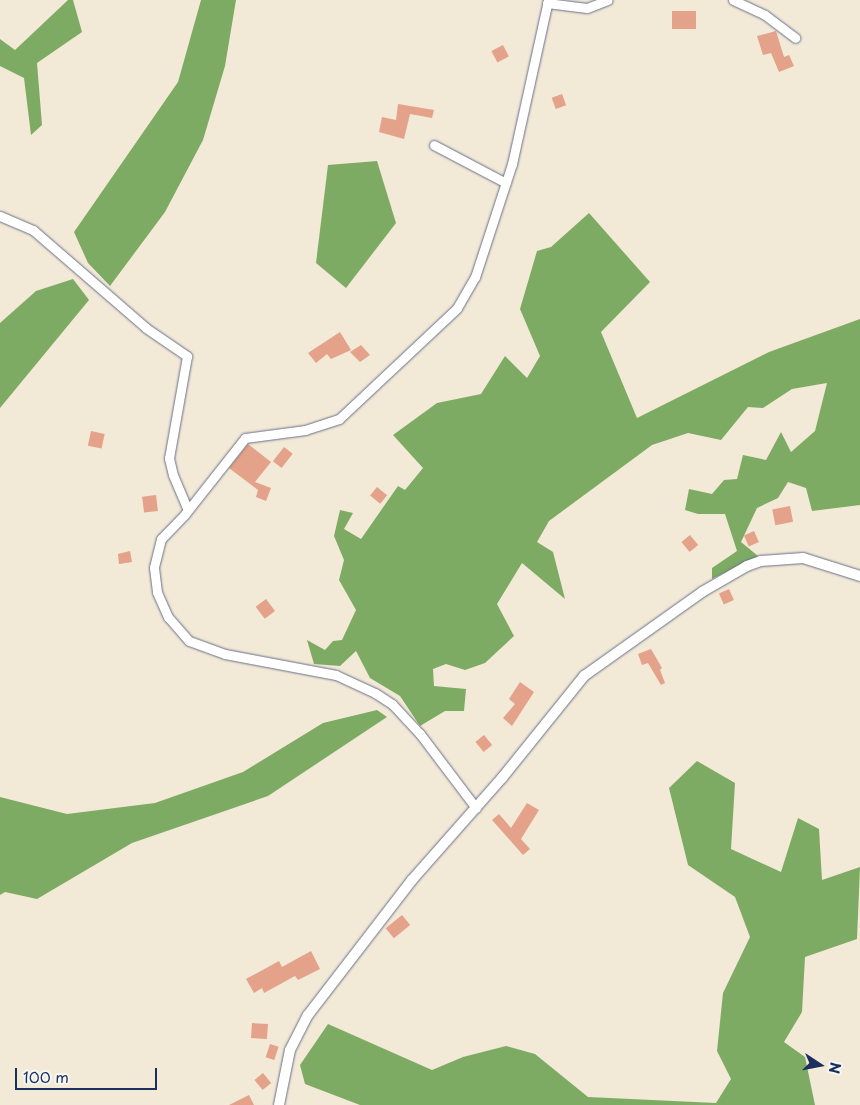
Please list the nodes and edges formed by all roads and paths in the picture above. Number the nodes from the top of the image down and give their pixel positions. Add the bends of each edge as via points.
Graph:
1 (608, 0) edge
2 (733, 0) edge
3 (548, 2) edge
4 (795, 38) dead end
5 (434, 145) dead end
6 (506, 183) junction
7 (0, 216) edge
8 (188, 510) junction
9 (860, 576) edge
10 (476, 808) junction
11 (279, 1105) edge

1 - 3 street via 587,8
2 - 4 street via 765,15
3 - 6 street
5 - 6 street
6 - 8 street via 475,277 457,308 339,418 305,430 245,438
7 - 8 street via 34,230 146,328 186,356 169,458
8 - 10 street via 161,539 154,567 157,592 174,626 189,641 204,647 336,675 375,693 392,704 420,734
9 - 10 street via 803,558 761,562 722,580 584,676
10 - 11 street via 412,880 308,1015 290,1050

